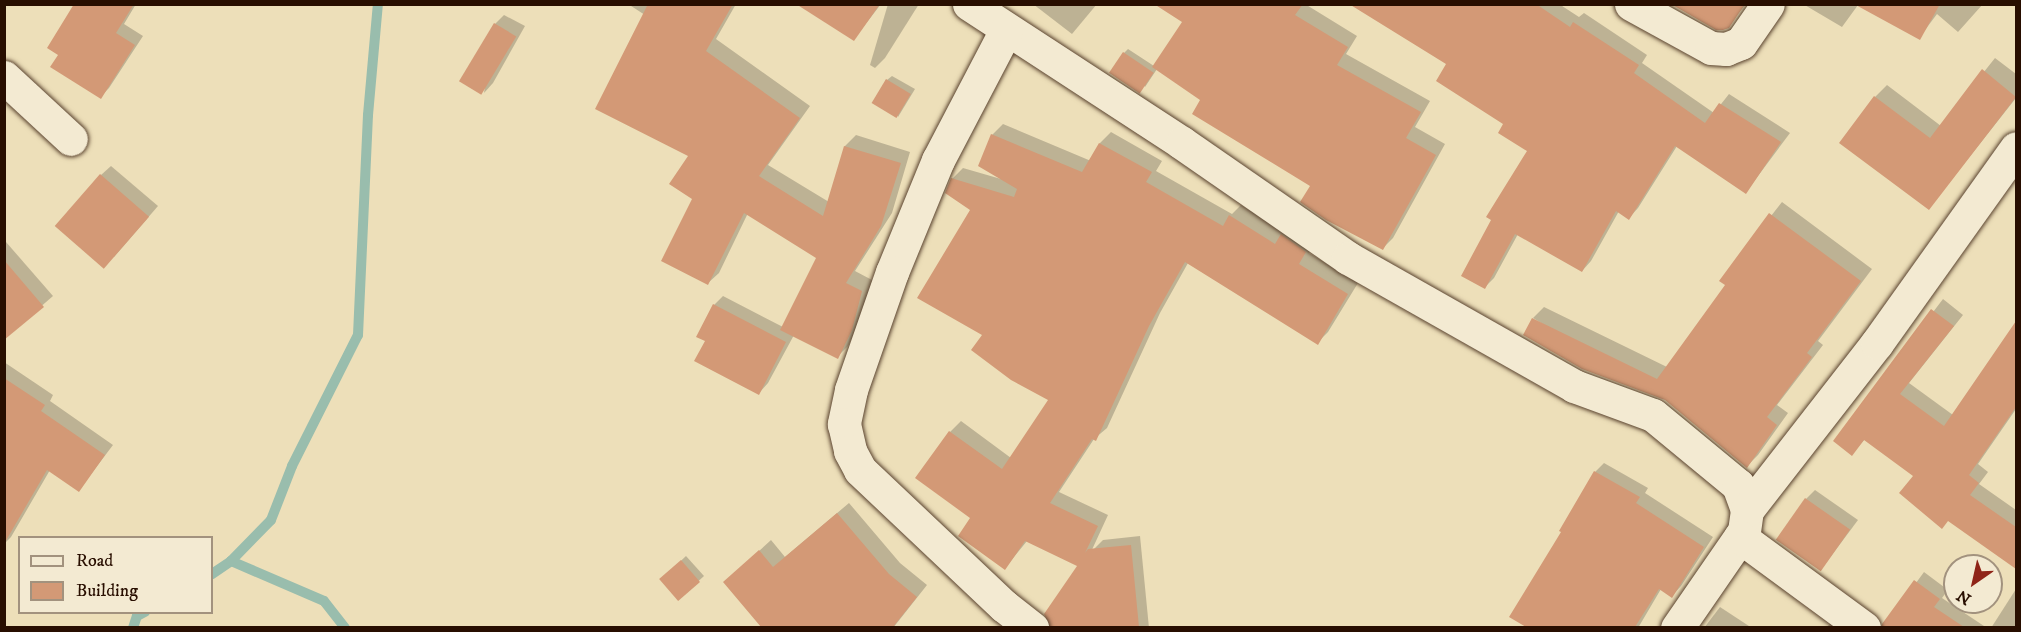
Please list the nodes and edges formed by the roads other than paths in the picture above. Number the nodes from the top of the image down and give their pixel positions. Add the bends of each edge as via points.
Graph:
1 (969, 4) edge
2 (1631, 4) edge
3 (1768, 4) edge
4 (1006, 30) junction
5 (4, 76) edge
6 (71, 139) dead end
7 (2016, 148) edge
8 (1743, 523) junction
9 (1032, 627) edge
10 (1677, 627) edge
11 (1864, 627) edge

1 - 4 street
2 - 3 street via 1711,48 1726,49 1741,42
4 - 8 street via 1182,143 1348,258 1574,386 1653,415 1738,485
4 - 9 street via 933,170 892,272 851,390 844,424 850,451 860,470 1004,606
5 - 6 street
7 - 8 street
8 - 10 street
8 - 11 street

